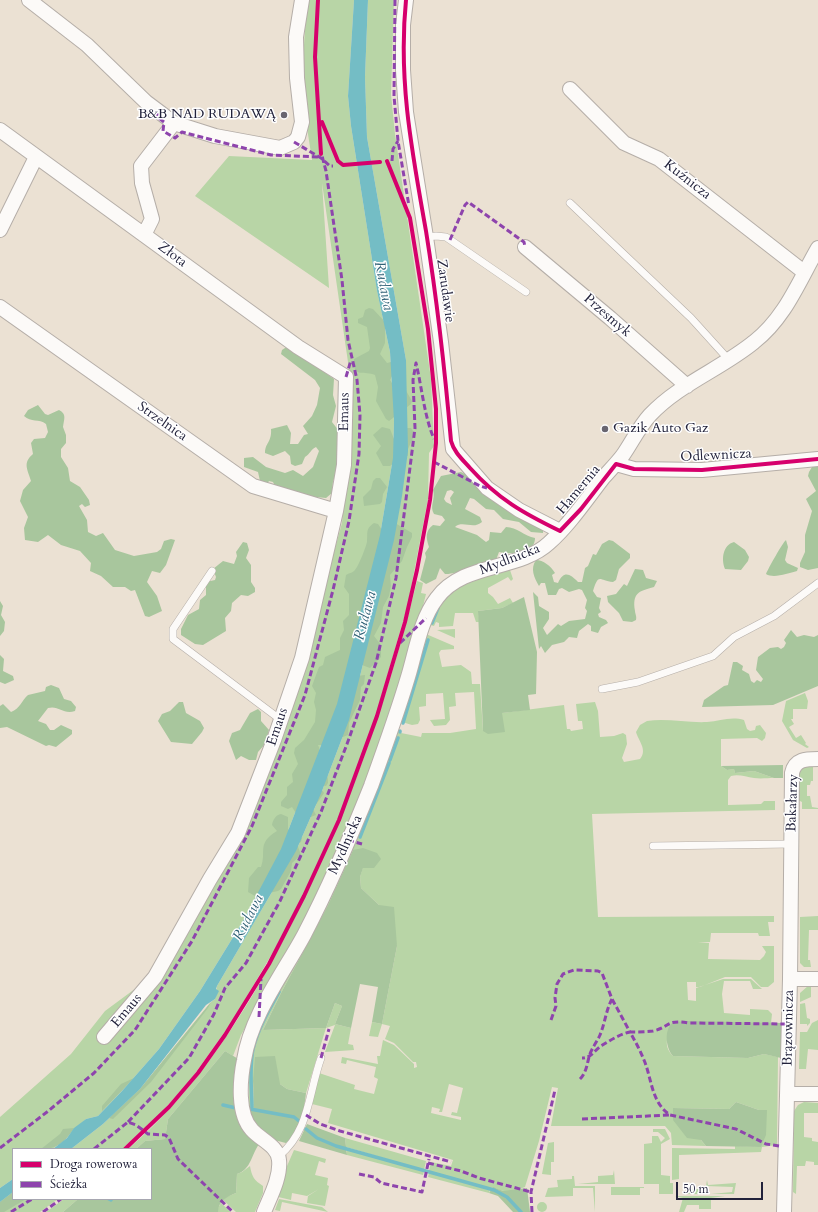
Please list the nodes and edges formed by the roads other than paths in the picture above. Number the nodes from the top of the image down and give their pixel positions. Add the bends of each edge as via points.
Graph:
1 (29, 0) edge
2 (302, 0) edge
3 (406, 0) edge
4 (570, 89) dead end
5 (174, 123) junction
6 (0, 130) edge
7 (36, 157) junction
8 (570, 203) dead end
9 (0, 230) edge
10 (144, 235) junction
11 (426, 237) junction
12 (525, 247) dead end
13 (818, 248) edge
14 (804, 272) junction
15 (526, 292) dead end
16 (0, 307) edge
17 (729, 360) junction
18 (346, 377) joint
19 (687, 386) junction
20 (818, 459) edge
21 (616, 464) junction
22 (336, 511) junction
23 (560, 531) junction
24 (212, 571) dead end
25 (818, 583) edge
26 (602, 689) dead end
27 (281, 720) junction
28 (818, 759) edge
29 (791, 844) junction
30 (653, 846) dead end
31 (790, 979) junction
32 (818, 979) edge
33 (104, 1037) dead end
34 (321, 1058) dead end
35 (787, 1094) junction
36 (818, 1094) edge
37 (279, 1156) junction
38 (264, 1212) edge
39 (784, 1212) edge

1 - 5 street via 87,45 146,102
2 - 5 street via 296,37 296,78 302,122 294,142 280,148 257,145 215,136
3 - 11 street, Zarudawie via 403,70 406,107
4 - 14 street, Kuźnicza via 624,143 659,159
5 - 10 street via 141,166 142,183 152,219
6 - 7 street, Złota
7 - 9 street
7 - 10 street, Złota
8 - 17 lane via 691,318
10 - 18 street, Złota via 298,347
11 - 15 lane via 446,237
11 - 23 street, Zarudawie via 453,449 487,488 519,510
12 - 19 street, Przesmyk
13 - 14 street, Hamernia
14 - 17 street, Hamernia via 790,301 774,323 756,341
16 - 22 street, Strzelnica via 253,486
17 - 19 street, Hamernia
18 - 22 street, Emaus via 344,466
19 - 21 street, Hamernia via 652,413
20 - 21 street, Odlewnicza via 702,470 634,469
21 - 23 street, Hamernia via 581,509
22 - 27 street, Emaus via 302,658
23 - 37 street, Mydlnicka via 549,544 534,553 481,570 454,582 438,596 429,612 358,818 314,914 259,1017 246,1052 241,1091 245,1119 252,1130
24 - 27 lane via 173,629 173,639
25 - 26 lane via 774,616 734,637 713,656 644,680
27 - 33 street, Emaus via 238,833 155,977
28 - 29 street, Bakałarzy via 798,762 792,773
29 - 30 lane
29 - 31 street, Brązownicza
31 - 32 street
31 - 35 street, Brązownicza
34 - 37 lane via 302,1126 292,1144
35 - 36 street
35 - 39 street, Brązownicza
37 - 38 street via 278,1175

